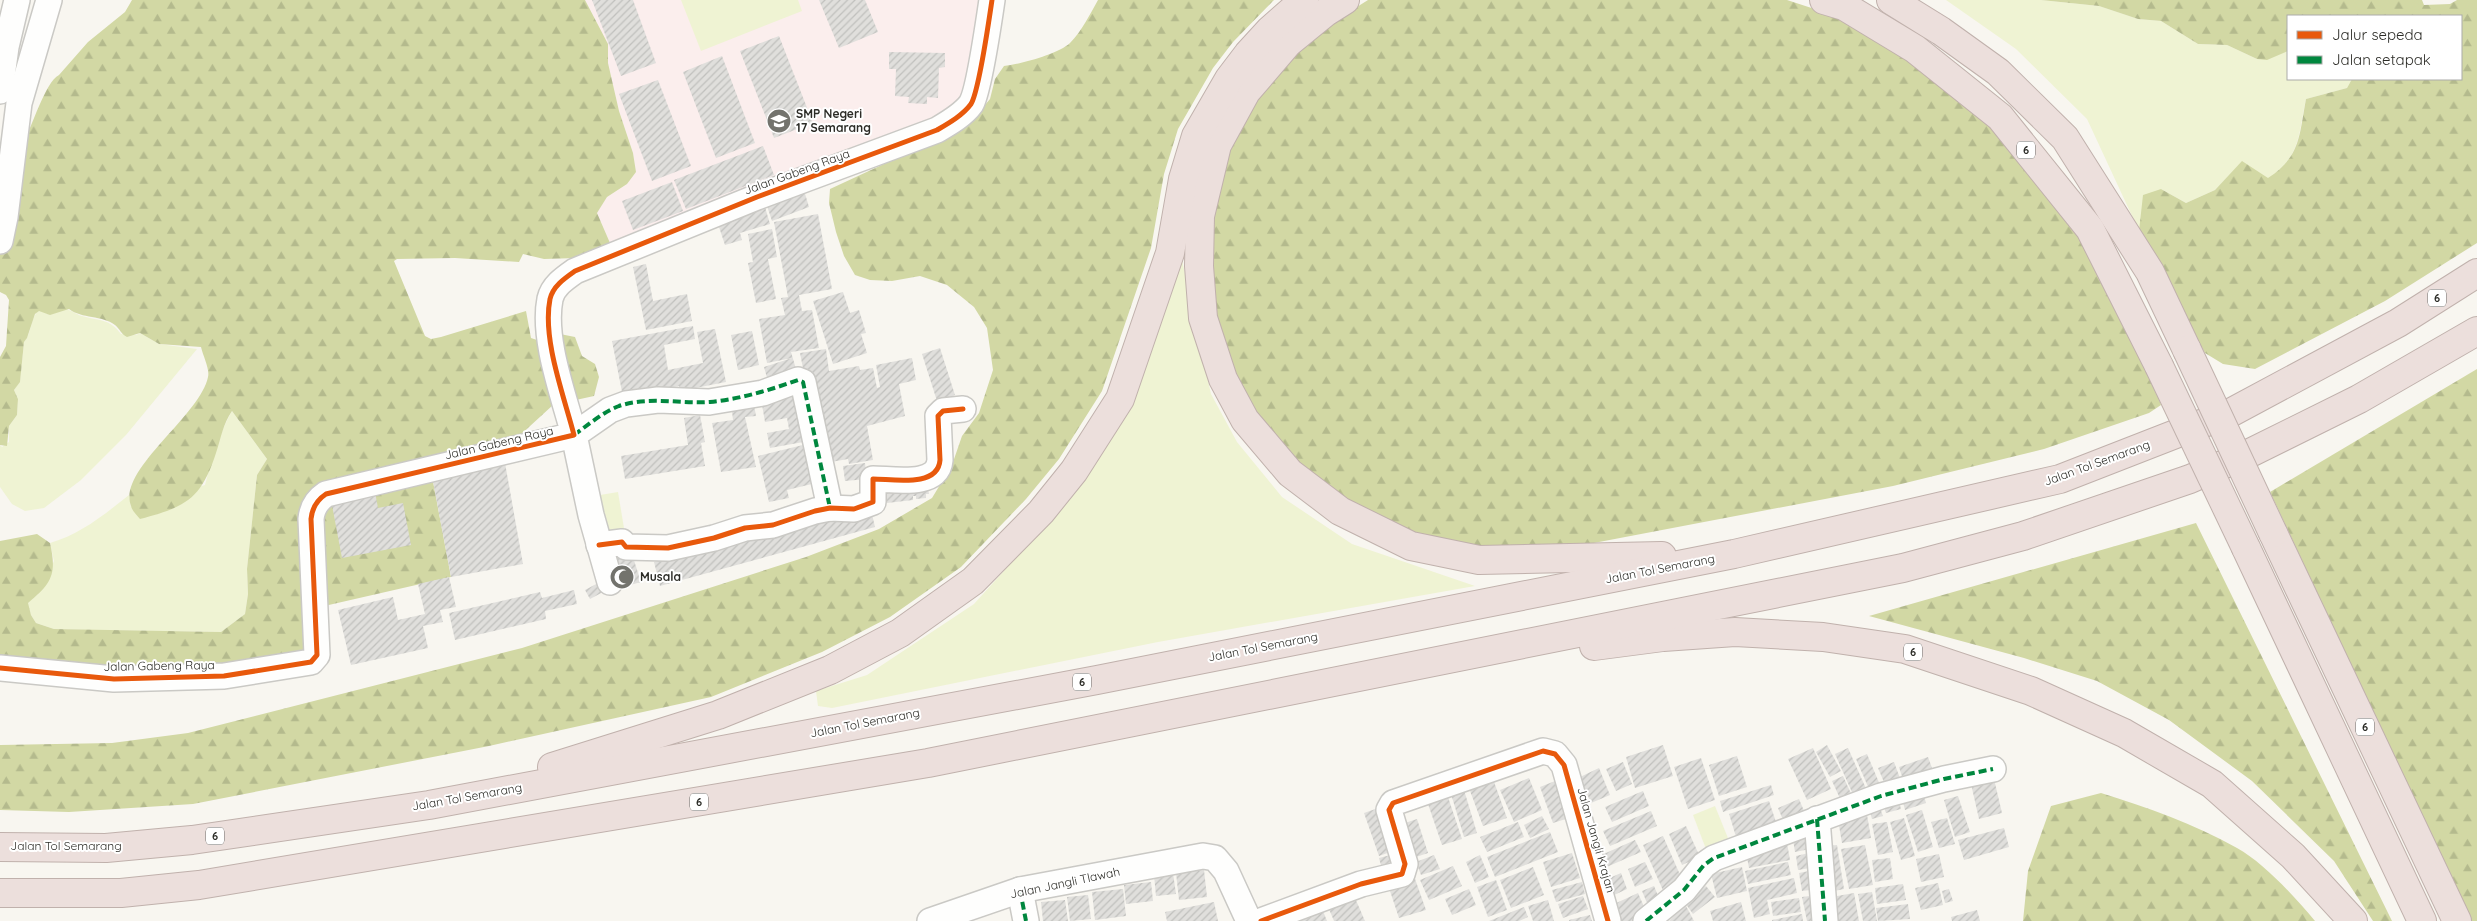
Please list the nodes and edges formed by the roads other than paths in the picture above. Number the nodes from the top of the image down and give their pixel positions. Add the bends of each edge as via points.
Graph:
1 (17, 0) edge
2 (49, 0) edge
3 (992, 0) edge
4 (1304, 0) edge
5 (1345, 0) edge
6 (1824, 0) edge
7 (1891, 0) edge
8 (0, 91) edge
9 (0, 241) edge
10 (2477, 273) edge
11 (2477, 331) edge
12 (963, 409) dead end
13 (574, 435) junction
14 (830, 508) junction
15 (599, 545) junction
16 (1734, 554) junction
17 (610, 582) dead end
18 (0, 668) edge
19 (1392, 669) junction
20 (1993, 769) dead end
21 (429, 805) junction
22 (1817, 819) junction
23 (0, 847) edge
24 (1020, 890) junction
25 (0, 893) edge
26 (930, 921) edge
27 (1026, 921) edge
28 (1249, 921) edge
29 (1261, 921) edge
30 (1608, 921) edge
31 (1646, 921) edge
32 (1826, 921) edge
33 (2353, 921) edge
34 (2422, 921) edge
35 (2457, 921) edge

1 - 8 street
2 - 9 street via 19,103 6,217
3 - 13 street, Jalan Gabeng Raya via 974,99 962,113 937,130 757,197 575,271 560,282 550,298 549,328
4 - 21 highway, 6 via 1248,54 1229,79 1196,136 1183,179 1170,253 1120,400 1069,478 974,581 900,633 830,670 718,715
5 - 16 highway, 6 via 1288,44 1246,92 1217,145 1200,216 1203,318 1223,379 1244,420 1290,473 1340,511 1411,546 1479,560
6 - 34 highway, 6, bridge via 1844,6 1915,49 2000,117 2090,230 2159,366
7 - 35 highway, 6, bridge via 1998,72 2064,138 2150,272
10 - 16 highway, Jalan Tol Semarang / 6 via 2398,324 2232,412 2060,479
11 - 19 highway, 6 via 2360,399 2250,453 2190,479 2023,536 1903,568
12 - 14 street via 943,411 938,416 940,466 935,471 919,480 873,479 873,502 854,509
13 - 14 street via 610,410 626,404 658,400 709,402 763,393 798,380 803,382
13 - 15 street
13 - 18 street, Jalan Gabeng Raya via 320,498 312,510 311,519 317,655 311,662 224,676 114,679
14 - 15 street via 773,525 745,528 668,548 626,547 622,542
15 - 17 street
16 - 21 highway, Jalan Tol Semarang / 6 via 1097,680
19 - 25 highway, 6 via 928,763 199,885 121,893
19 - 33 highway, 6 via 1663,637 1735,632 1823,637 1905,649 2031,690 2124,733 2212,784 2293,856
20 - 22 street via 1913,786
21 - 23 highway, Jalan Tol Semarang / 6 via 192,840 116,847
22 - 31 street via 1714,858 1704,865 1684,890
22 - 32 street
24 - 26 street, Jalan Jangli Tlawah
24 - 27 street
24 - 28 street, Jalan Jangli Tlawah via 1203,856 1215,858 1226,871
29 - 30 street, Jalan Jangli Krajan via 1361,884 1402,874 1405,864 1389,810 1393,803 1543,751 1555,754 1564,765

